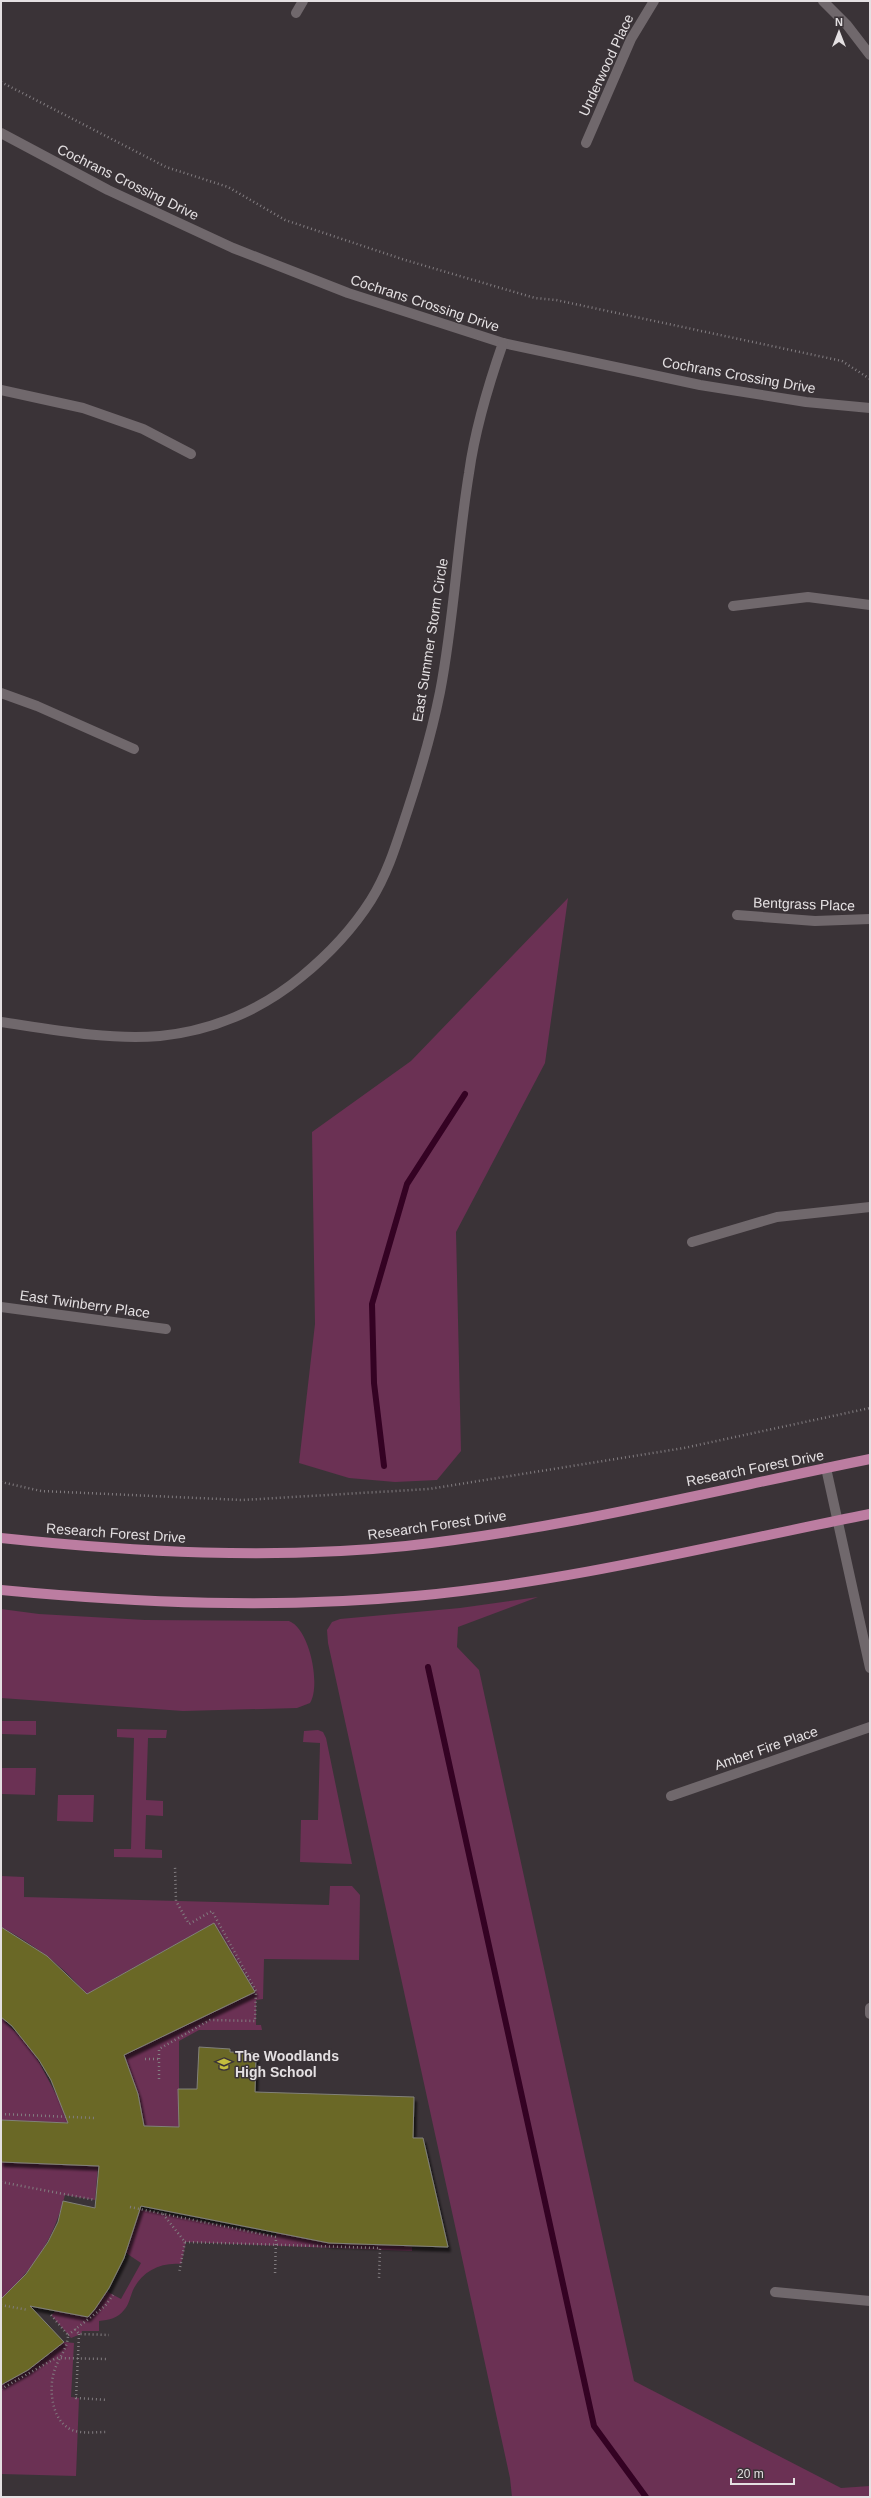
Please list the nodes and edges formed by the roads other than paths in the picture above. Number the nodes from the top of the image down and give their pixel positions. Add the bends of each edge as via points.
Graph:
1 (303, 1) edge
2 (654, 1) edge
3 (824, 1) edge
4 (296, 13) dead end
5 (870, 55) edge
6 (1, 133) edge
7 (586, 143) dead end
8 (502, 343) junction
9 (1, 390) edge
10 (870, 408) edge
11 (191, 454) dead end
12 (870, 605) edge
13 (733, 606) dead end
14 (1, 693) edge
15 (134, 749) dead end
16 (737, 915) dead end
17 (870, 919) edge
18 (1, 1022) edge
19 (870, 1207) edge
20 (692, 1242) dead end
21 (1, 1306) edge
22 (166, 1329) dead end
23 (870, 1459) edge
24 (826, 1468) junction
25 (870, 1514) edge
26 (837, 1520) junction
27 (1, 1538) edge
28 (1, 1590) edge
29 (870, 1668) edge
30 (870, 1727) edge
31 (671, 1796) dead end
32 (870, 2008) edge
33 (870, 2014) edge
34 (775, 2292) dead end
35 (870, 2301) edge

1 - 4 street
2 - 7 street, Underwood Place via 631,39
3 - 5 street
6 - 8 street, Cochrans Crossing Drive via 108,190 234,248 348,293
8 - 10 street, Cochrans Crossing Drive via 700,385 806,402
8 - 18 street, East Summer Storm Circle via 480,414 469,472 440,690 429,739 392,857 372,898 348,932 320,962 284,991 227,1021 162,1036 121,1037 63,1032
9 - 11 street via 83,408 143,429
12 - 13 street via 808,597
14 - 15 street
16 - 17 street, Bentgrass Place via 815,921
19 - 20 street via 777,1217
21 - 22 street, East Twinberry Place
23 - 24 main road, Research Forest Drive
24 - 26 street
24 - 27 main road, Research Forest Drive via 577,1519 460,1538 369,1549 216,1552 114,1549
25 - 26 main road
26 - 28 main road via 588,1571 417,1596 310,1604 220,1604 106,1600
26 - 29 street
30 - 31 street, Amber Fire Place
32 - 33 street
34 - 35 street

